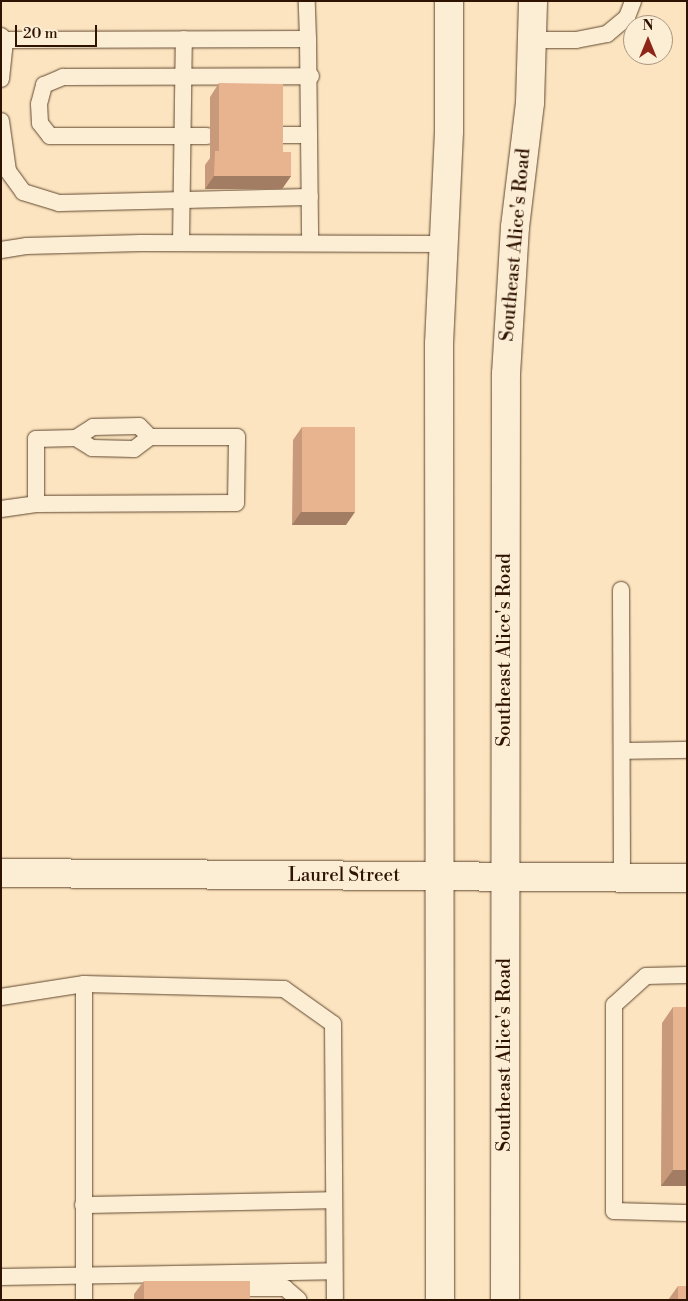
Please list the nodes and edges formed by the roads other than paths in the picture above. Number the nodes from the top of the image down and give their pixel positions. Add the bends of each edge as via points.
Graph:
1 (306, 1) edge
2 (449, 1) edge
3 (533, 1) edge
4 (633, 1) edge
5 (3, 38) edge
6 (184, 39) junction
7 (308, 39) junction
8 (533, 40) junction
9 (183, 75) junction
10 (311, 76) junction
11 (1, 79) edge
12 (1, 121) edge
13 (274, 135) edge
14 (309, 135) junction
15 (183, 136) junction
16 (207, 136) dead end
17 (310, 197) junction
18 (180, 200) junction
19 (310, 242) junction
20 (181, 243) junction
21 (443, 244) junction
22 (1, 250) edge
23 (150, 437) junction
24 (76, 438) junction
25 (36, 504) junction
26 (1, 509) edge
27 (621, 590) dead end
28 (687, 750) edge
29 (622, 751) junction
30 (1, 873) edge
31 (440, 877) junction
32 (505, 877) junction
33 (622, 878) junction
34 (687, 878) edge
35 (687, 975) edge
36 (84, 984) junction
37 (1, 997) edge
38 (334, 1200) junction
39 (83, 1205) junction
40 (687, 1213) edge
41 (334, 1271) junction
42 (83, 1275) junction
43 (118, 1275) junction
44 (1, 1277) edge
45 (84, 1300) edge
46 (299, 1300) edge
47 (335, 1300) edge
48 (440, 1300) edge
49 (505, 1300) edge

1 - 7 lane
2 - 21 main road
3 - 8 main road, Southeast Alice's Road
4 - 8 lane via 627,18 607,34 576,40
5 - 6 lane
5 - 11 lane
6 - 7 lane
6 - 9 lane
7 - 10 lane
8 - 32 main road, Southeast Alice's Road via 530,103 510,284 506,374
9 - 10 lane
9 - 15 lane
9 - 15 lane via 63,77 44,86 39,104 40,123 50,136
10 - 14 lane
12 - 18 lane via 8,171 23,192 58,203
13 - 14 lane
14 - 17 lane
15 - 16 lane
15 - 18 lane
17 - 18 lane
17 - 19 lane
18 - 20 lane
19 - 20 lane
19 - 21 lane
20 - 22 lane via 26,246
21 - 31 main road via 439,344
23 - 24 lane via 134,449 92,448
23 - 24 lane via 139,426 93,427
23 - 25 lane via 237,437 236,503
24 - 25 lane via 36,439
25 - 26 lane
27 - 29 lane
28 - 29 lane
29 - 33 lane
30 - 31 main road, Laurel Street
31 - 32 main road, Laurel Street
31 - 48 main road
32 - 33 main road, Laurel Street
32 - 49 main road, Southeast Alice's Road
33 - 34 main road, Laurel Street
35 - 40 lane via 646,976 614,1005 614,1211
36 - 37 lane
36 - 38 lane via 284,989 333,1024
36 - 39 lane
38 - 39 lane
38 - 41 lane
39 - 42 lane
41 - 43 lane
41 - 47 lane
42 - 43 lane
42 - 44 lane
42 - 45 lane
43 - 46 lane via 150,1288 285,1288

